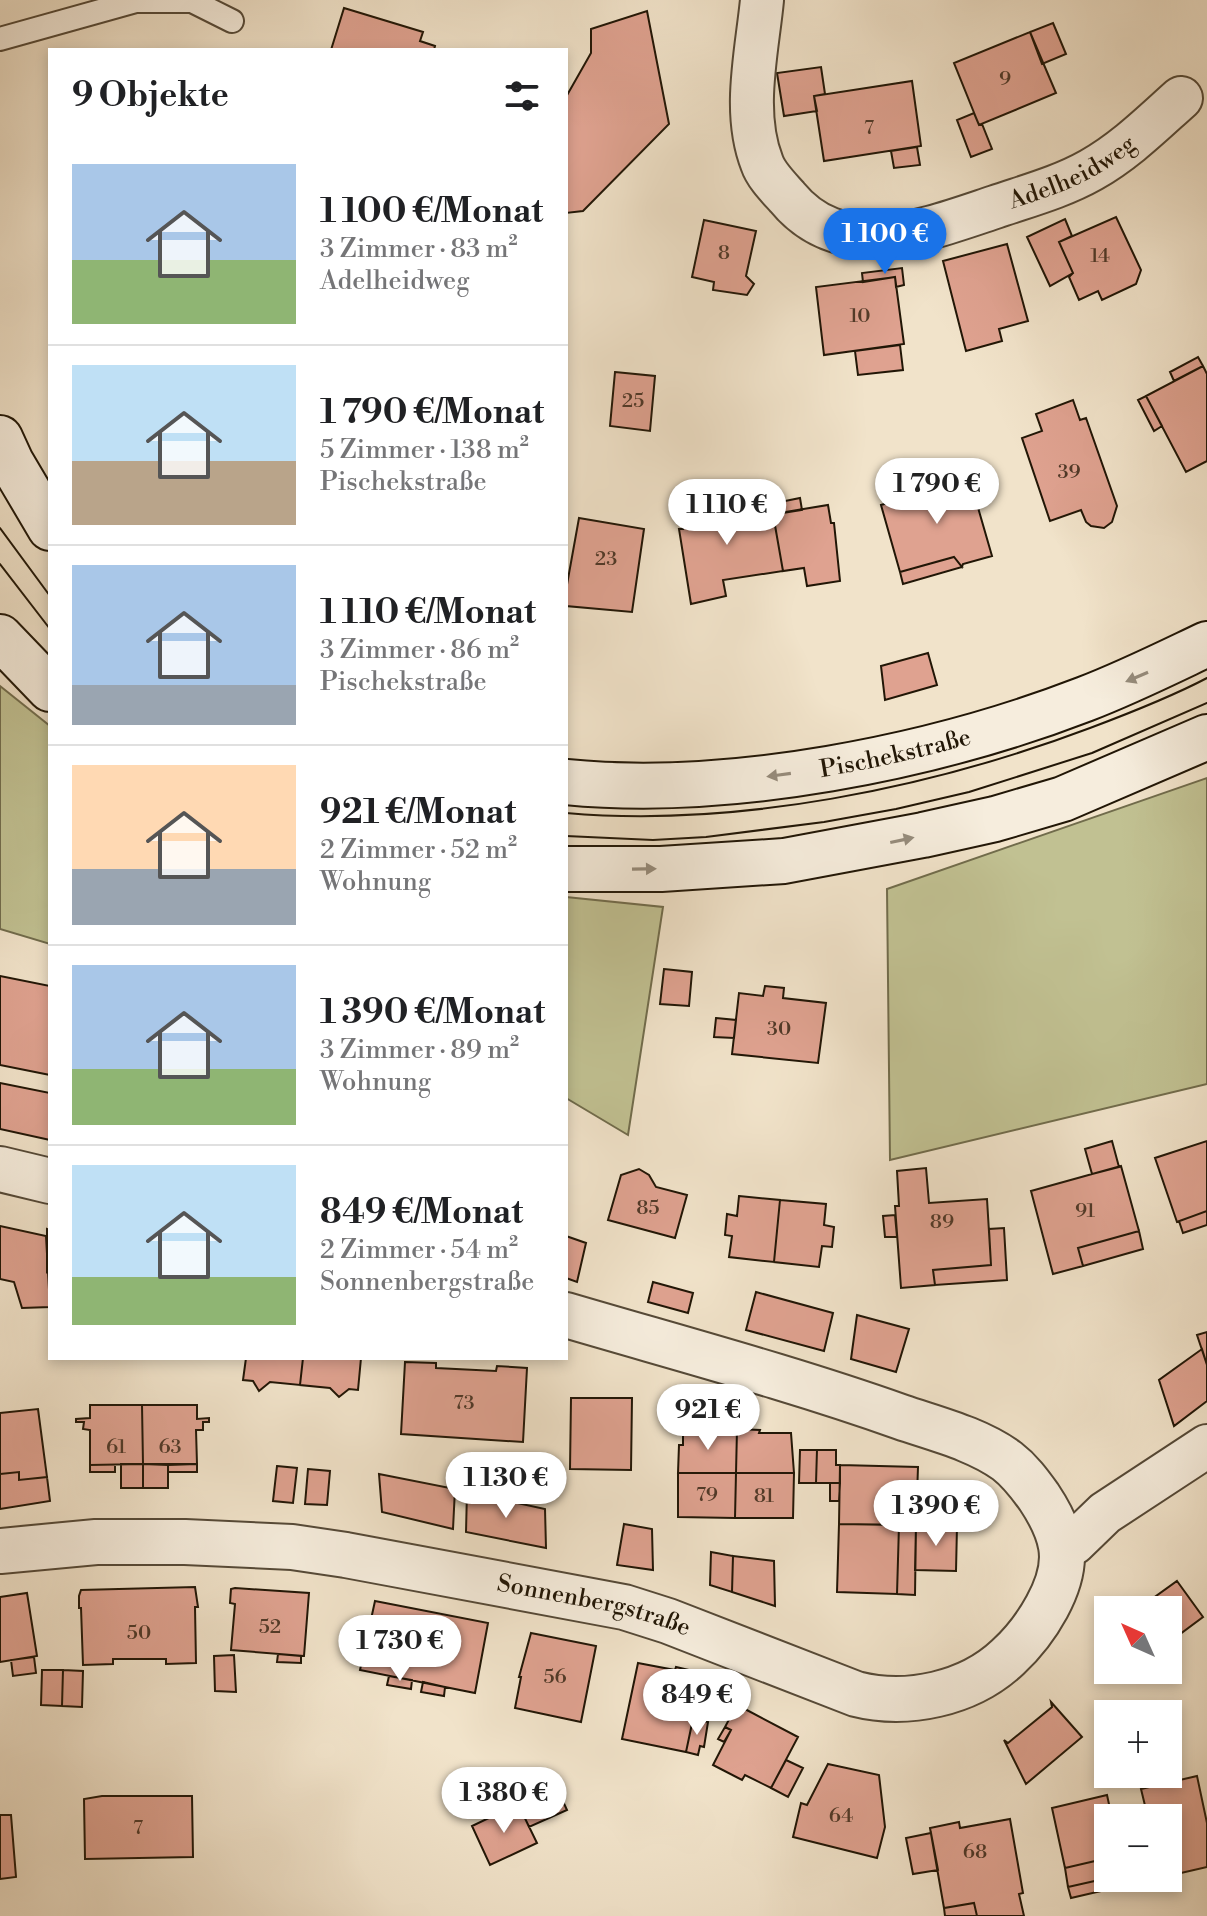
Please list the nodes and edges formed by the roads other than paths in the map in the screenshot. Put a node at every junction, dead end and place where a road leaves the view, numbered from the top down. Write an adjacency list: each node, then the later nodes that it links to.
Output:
1 (762, 0): 4 (street, Adelheidweg)
2 (232, 21): 3 (lane)
3 (0, 39)
4 (1181, 98)
5 (0, 438): 6 (street)
6 (48, 525)
7 (0, 637): 9 (street)
8 (1207, 644): 11 (street, Pischekstraße, one-way to 11)
9 (48, 687)
10 (1207, 737): 12 (street, one-way to 10)
11 (568, 782)
12 (568, 869)
13 (0, 1169): 14 (street)
14 (48, 1181)
15 (568, 1316): 17 (street)
16 (1207, 1446): 17 (street)
17 (1062, 1549): 18 (street, Sonnenbergstraße)
18 (0, 1551)

